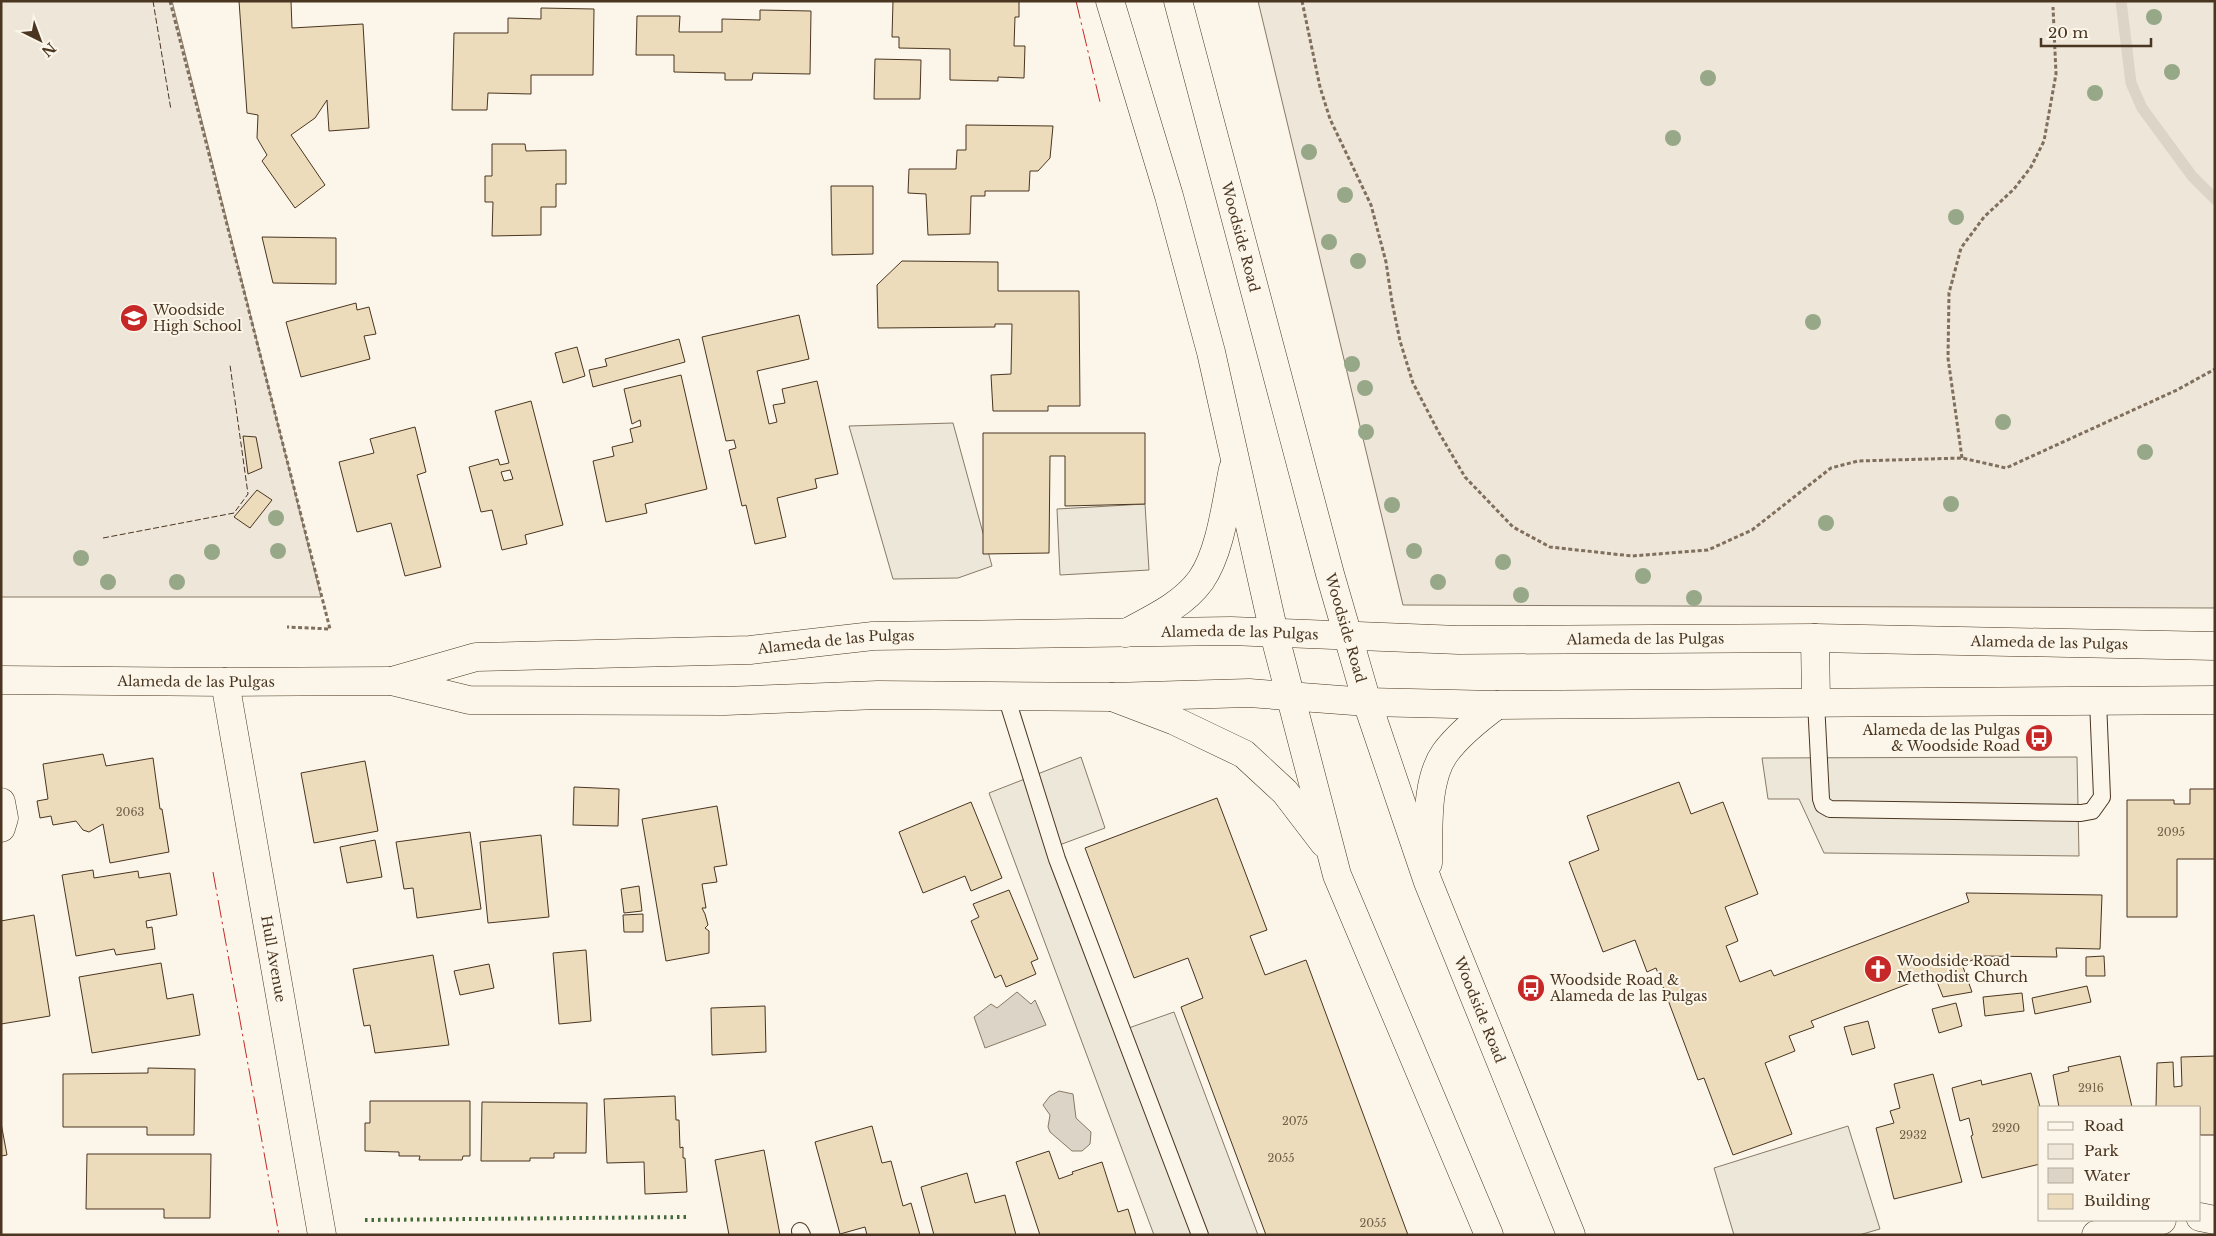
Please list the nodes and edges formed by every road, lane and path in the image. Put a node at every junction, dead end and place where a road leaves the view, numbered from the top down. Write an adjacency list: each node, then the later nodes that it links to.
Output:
1 (170, 1): 9 (path)
2 (1110, 1): 8 (main road)
3 (1178, 1): 12 (main road, Woodside Road)
4 (1302, 1): 7 (path)
5 (2053, 7): 7 (path)
6 (2215, 369): 7 (path)
7 (1962, 458)
8 (1235, 460): 10 (main road); 11 (main road)
9 (287, 627)
10 (1126, 633): 11 (main road, Alameda de las Pulgas); 16 (main road, Alameda de las Pulgas)
11 (1274, 633): 12 (main road, Alameda de las Pulgas); 20 (main road)
12 (1347, 635): 13 (main road, Alameda de las Pulgas); 23 (main road, Woodside Road)
13 (1815, 638): 14 (main road, Alameda de las Pulgas); 24 (main road)
14 (2215, 646)
15 (1, 680): 17 (main road, Alameda de las Pulgas)
16 (391, 681): 17 (main road, Alameda de las Pulgas); 18 (main road, Alameda de las Pulgas)
17 (225, 682): 33 (main road, Hull Avenue)
18 (1006, 696): 19 (main road, Alameda de las Pulgas); 34 (lane)
19 (1112, 697): 20 (main road, Alameda de las Pulgas); 28 (main road)
20 (1289, 698): 23 (main road, Alameda de las Pulgas); 28 (main road)
21 (2098, 700): 22 (main road, Alameda de las Pulgas); 24 (main road, Alameda de las Pulgas); 24 (lane)
22 (2215, 700)
23 (1367, 702): 25 (main road, Alameda de las Pulgas); 29 (main road, Woodside Road)
24 (1816, 702): 25 (main road, Alameda de las Pulgas)
25 (1496, 705): 29 (main road)
26 (1, 802): 27 (main road)
27 (1, 828)
28 (1331, 853): 35 (main road)
29 (1428, 882): 36 (main road, Woodside Road)
30 (2201, 1217): 31 (main road)
31 (2215, 1220)
32 (2158, 1221): 37 (main road)
33 (322, 1235)
34 (1200, 1235)
35 (1490, 1235)
36 (1571, 1235)
37 (2096, 1235)

